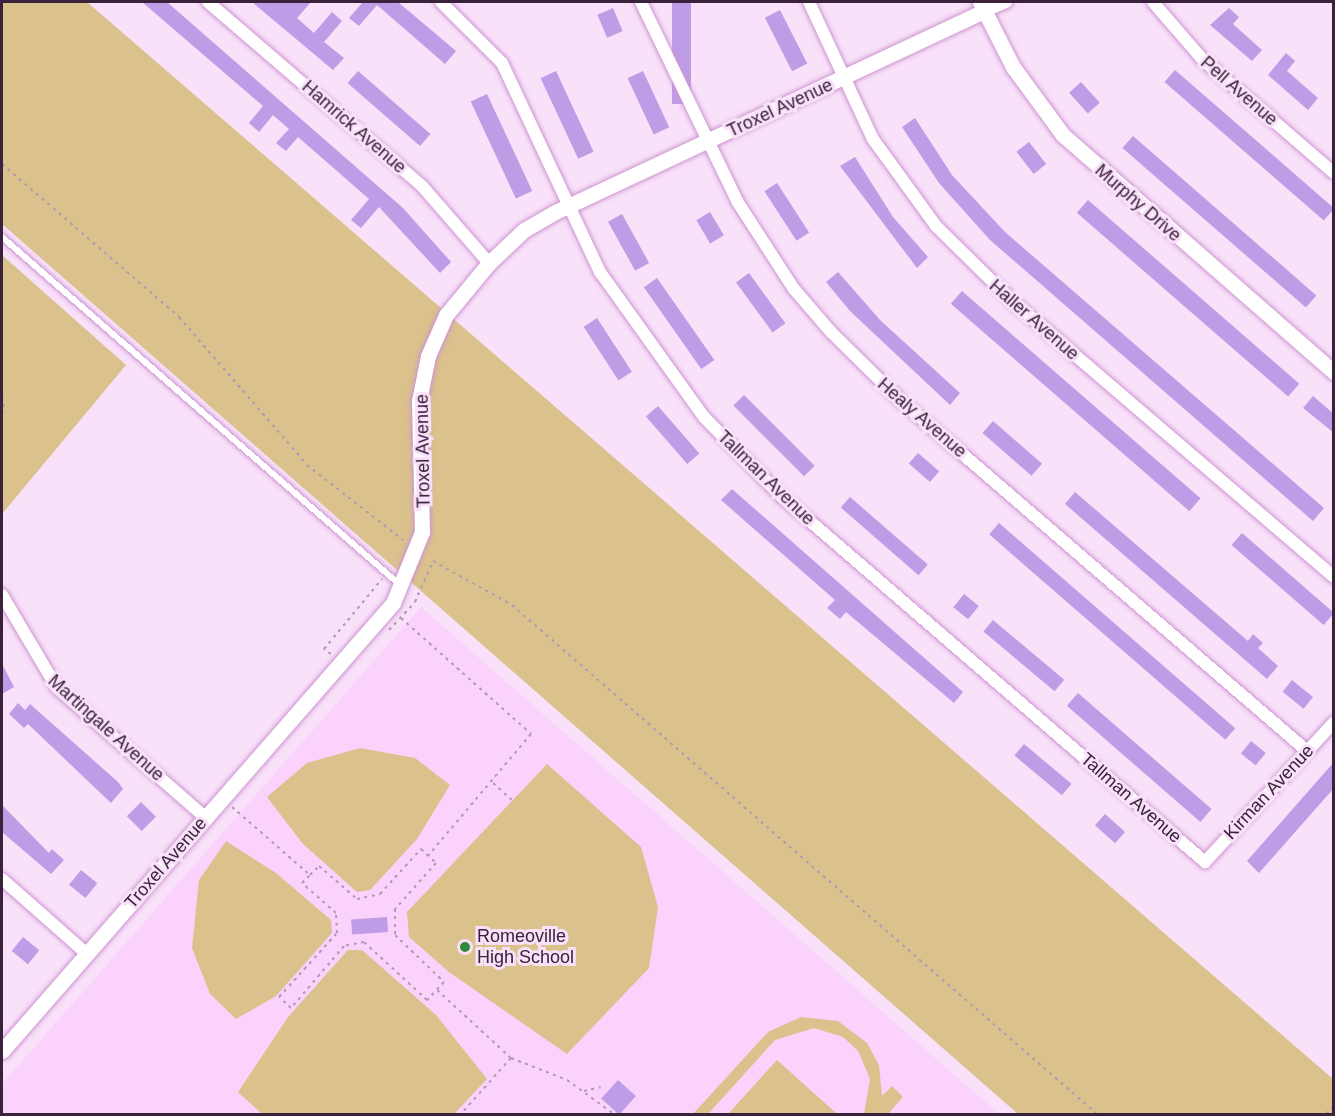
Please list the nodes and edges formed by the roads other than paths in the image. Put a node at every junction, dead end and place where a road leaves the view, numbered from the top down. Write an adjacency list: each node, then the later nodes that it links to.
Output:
1 (208, 2): 13 (street, Hamrick Avenue)
2 (441, 2): 11 (street, Tallman Avenue)
3 (641, 2): 9 (street, Healy Avenue)
4 (809, 2): 8 (street, Haller Avenue)
5 (1006, 2): 7 (street, Troxel Avenue)
6 (1153, 2): 10 (street, Pell Avenue)
7 (982, 6): 8 (street, Troxel Avenue); 14 (street, Murphy Drive)
8 (844, 78): 9 (street, Troxel Avenue); 15 (street, Haller Avenue)
9 (706, 141): 11 (street, Troxel Avenue); 19 (street, Healy Avenue)
10 (1334, 173)
11 (570, 206): 13 (street, Troxel Avenue); 21 (street, Tallman Avenue)
12 (2, 237): 16 (lane)
13 (489, 262): 16 (street, Troxel Avenue)
14 (1334, 372)
15 (1334, 577)
16 (403, 587): 20 (street, Troxel Avenue)
17 (2, 595): 20 (street, Martingale Avenue)
18 (1334, 722): 19 (street, Kirman Avenue)
19 (1307, 751): 21 (street, Kirman Avenue)
20 (206, 818): 23 (street, Troxel Avenue)
21 (1205, 861)
22 (2, 879): 23 (street)
23 (87, 954): 24 (street, Troxel Avenue)
24 (2, 1051)

